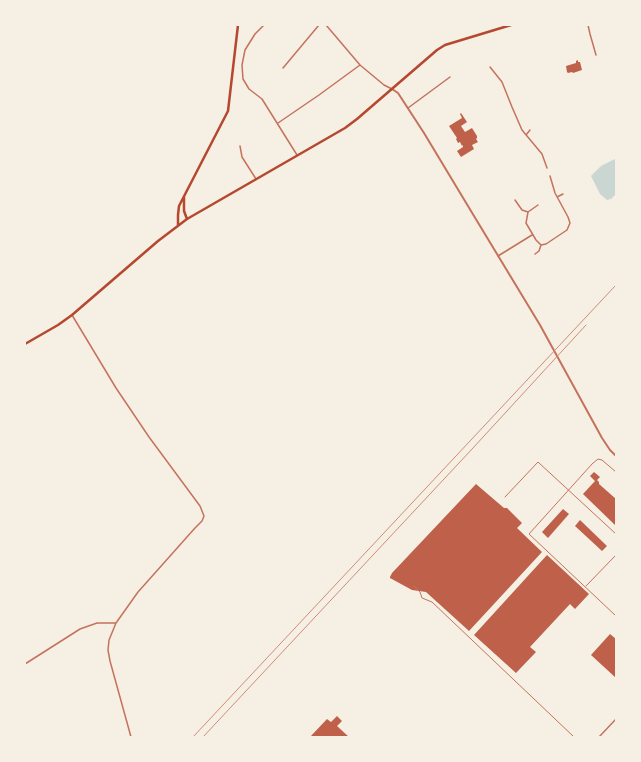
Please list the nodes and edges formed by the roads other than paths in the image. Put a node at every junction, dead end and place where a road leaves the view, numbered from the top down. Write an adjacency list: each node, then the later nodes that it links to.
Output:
1 (238, 25): 23 (main road)
2 (264, 25): 14 (street)
3 (319, 25): 10 (street)
4 (326, 25): 8 (street)
5 (511, 25): 12 (main road)
6 (588, 25): 7 (street)
7 (596, 55)
8 (360, 65): 12 (street); 14 (street)
9 (490, 67): 16 (street)
10 (283, 68)
11 (450, 77): 13 (street)
12 (392, 89): 13 (street); 18 (main road)
13 (408, 108): 33 (street)
14 (278, 123): 18 (street)
15 (530, 130): 16 (street)
16 (526, 135): 19 (street)
17 (240, 146): 21 (street)
18 (297, 155): 21 (main road)
19 (547, 168)
20 (550, 176): 24 (street)
21 (256, 179): 28 (main road)
22 (563, 194): 24 (street)
23 (184, 197): 28 (main road); 29 (main road)
24 (558, 198): 31 (street)
25 (515, 200): 27 (street)
26 (538, 205): 27 (street)
27 (528, 212): 30 (street)
28 (187, 218): 29 (main road)
29 (178, 225): 34 (main road)
30 (533, 235): 31 (street); 33 (street)
31 (541, 245): 32 (street)
32 (535, 254)
33 (498, 256): 36 (street)
34 (72, 314): 35 (main road); 45 (street)
35 (25, 344)
36 (616, 456)
37 (616, 472): 38 (lane)
38 (569, 490): 39 (lane); 40 (lane); 43 (lane)
39 (505, 497)
40 (616, 534)
41 (616, 555): 43 (lane)
42 (414, 586): 49 (lane)
43 (586, 587): 44 (lane)
44 (616, 616)
45 (116, 623): 46 (street); 48 (street)
46 (25, 664)
47 (616, 719): 50 (street)
48 (131, 737)
49 (574, 737)
50 (600, 737)

